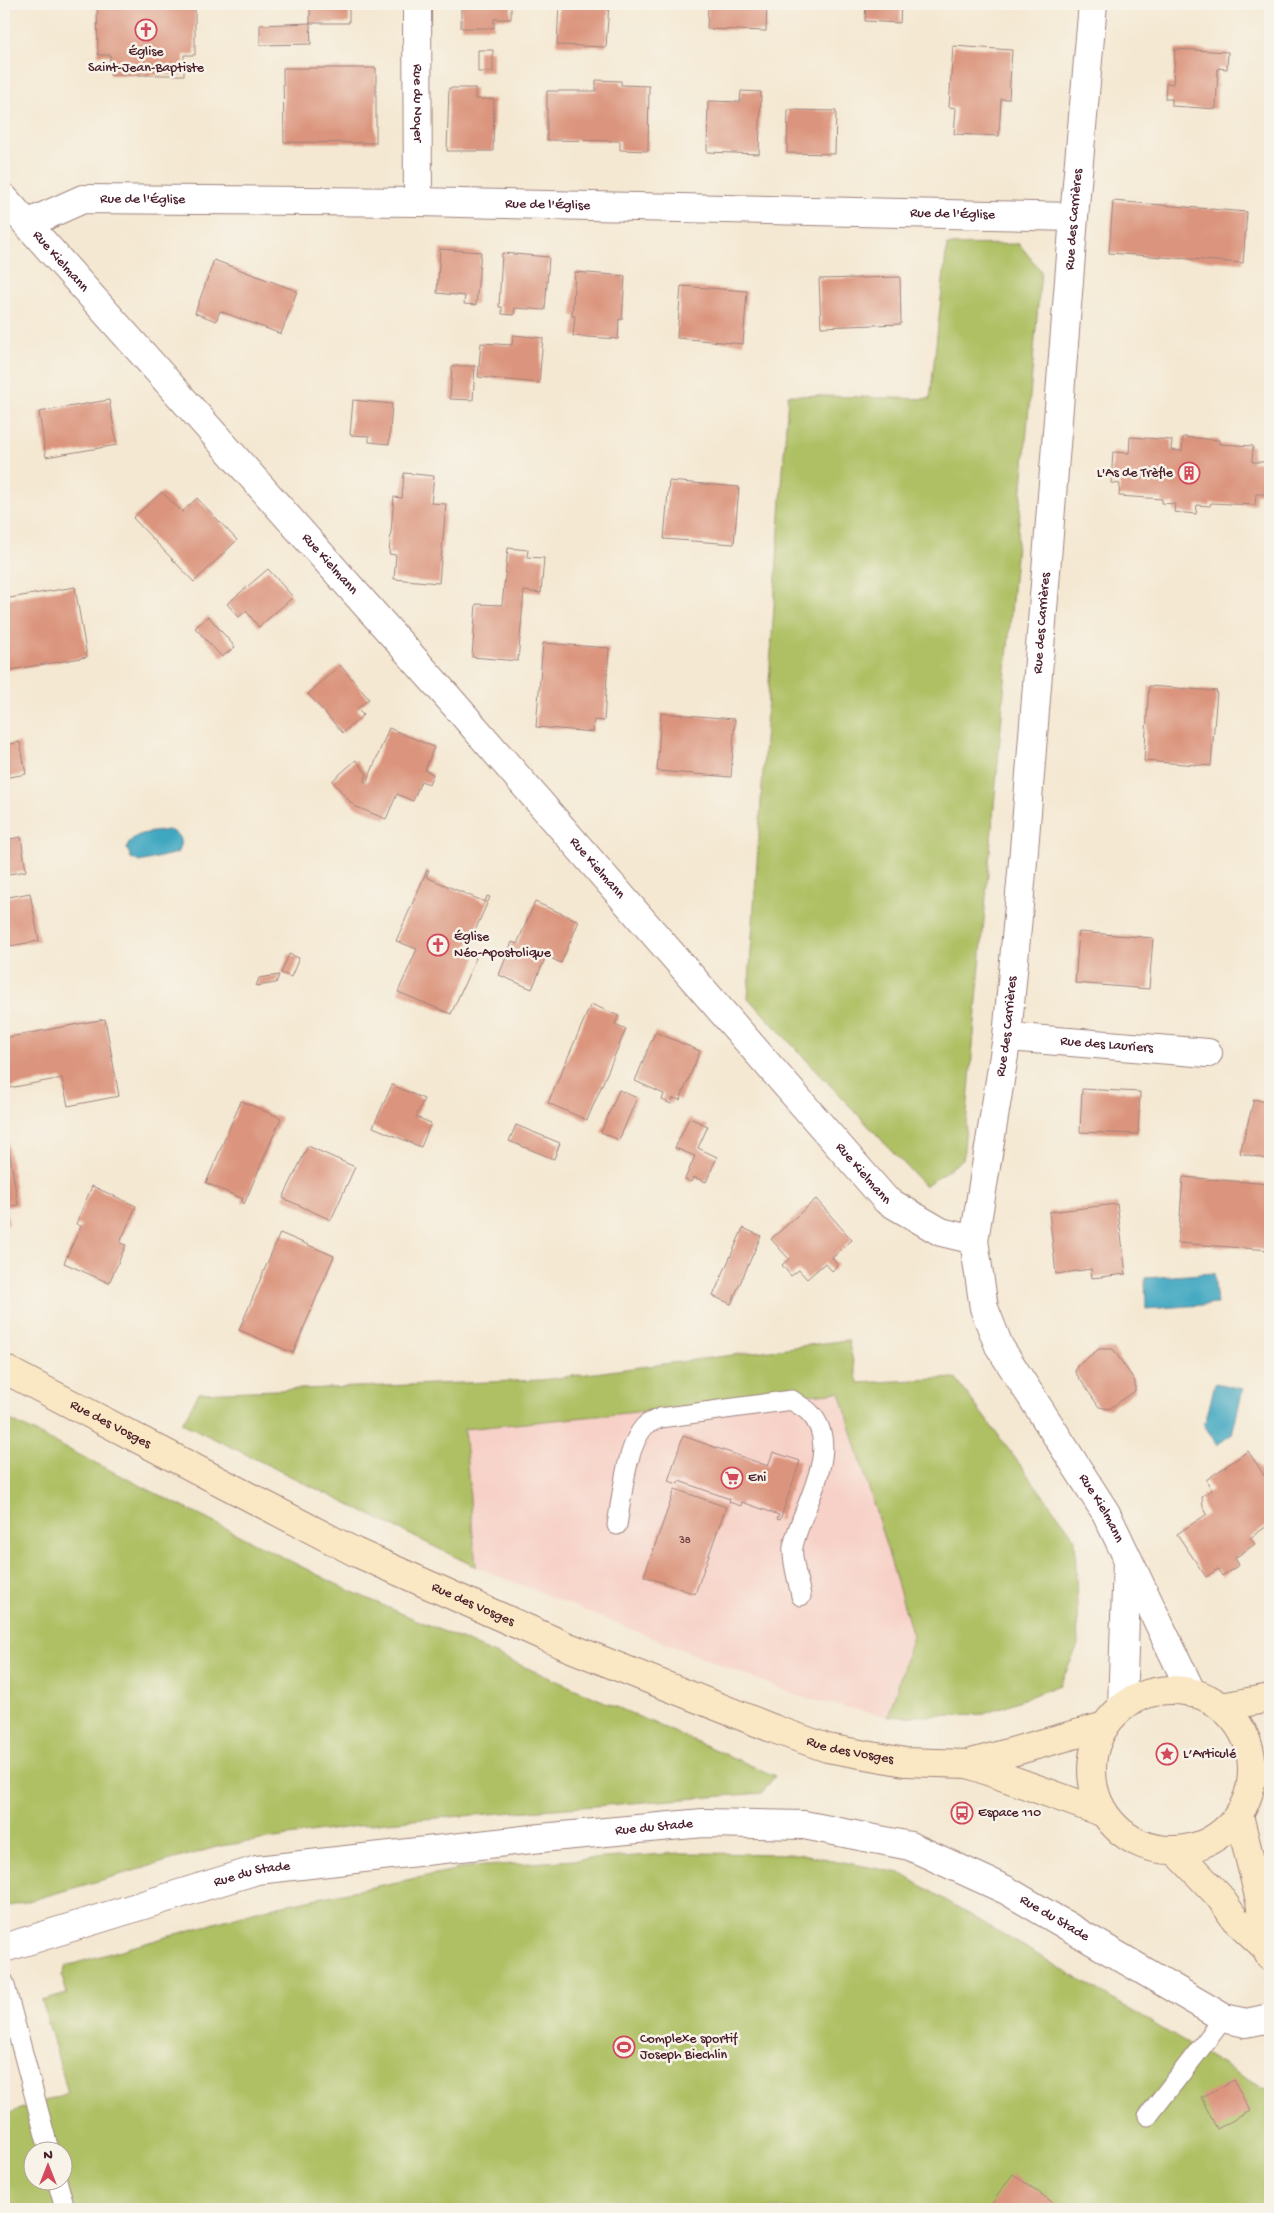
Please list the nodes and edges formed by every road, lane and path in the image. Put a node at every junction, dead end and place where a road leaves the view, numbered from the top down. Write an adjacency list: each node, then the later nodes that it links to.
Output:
1 (417, 4): 4 (street, Rue du Noyer)
2 (1093, 4): 5 (street, Rue des Carrières)
3 (4, 198): 6 (street, Rue Kielmann)
4 (418, 202): 5 (street, Rue de l'Église); 6 (street, Rue de l'Église)
5 (1074, 217): 7 (street, Rue des Carrières)
6 (27, 224): 9 (street, Rue Kielmann)
7 (1006, 1037): 8 (street, Rue des Lauriers); 9 (street, Rue des Carrières)
8 (1208, 1053)
9 (974, 1240): 12 (street, Rue Kielmann)
10 (4, 1369): 19 (main road, Rue des Vosges)
11 (617, 1525): 13 (lane)
12 (1127, 1556): 14 (street, Rue Kielmann); 17 (street, Rue Kielmann)
13 (801, 1596)
14 (1192, 1692): 16 (main road, Rue des Vosges); 17 (main road, Rue des Vosges)
15 (1270, 1698): 16 (main road)
16 (1221, 1707): 18 (main road, Rue des Vosges)
17 (1114, 1717): 19 (main road, Rue des Vosges); 20 (main road, Rue des Vosges)
18 (1261, 1762): 21 (main road, Rue des Vosges)
19 (968, 1764): 20 (main road, Rue des Vosges)
20 (1104, 1813): 22 (main road, Rue des Vosges)
21 (1239, 1815): 22 (main road, Rue des Vosges); 24 (main road)
22 (1175, 1850): 24 (main road)
23 (4, 1948): 26 (street, Rue du Stade)
24 (1268, 1952)
25 (4, 1982): 29 (lane)
26 (1224, 2018): 27 (street, Rue du Stade); 28 (lane)
27 (1270, 2018)
28 (1148, 2116)
29 (46, 2140)
30 (59, 2190): 31 (lane)
31 (64, 2209)

